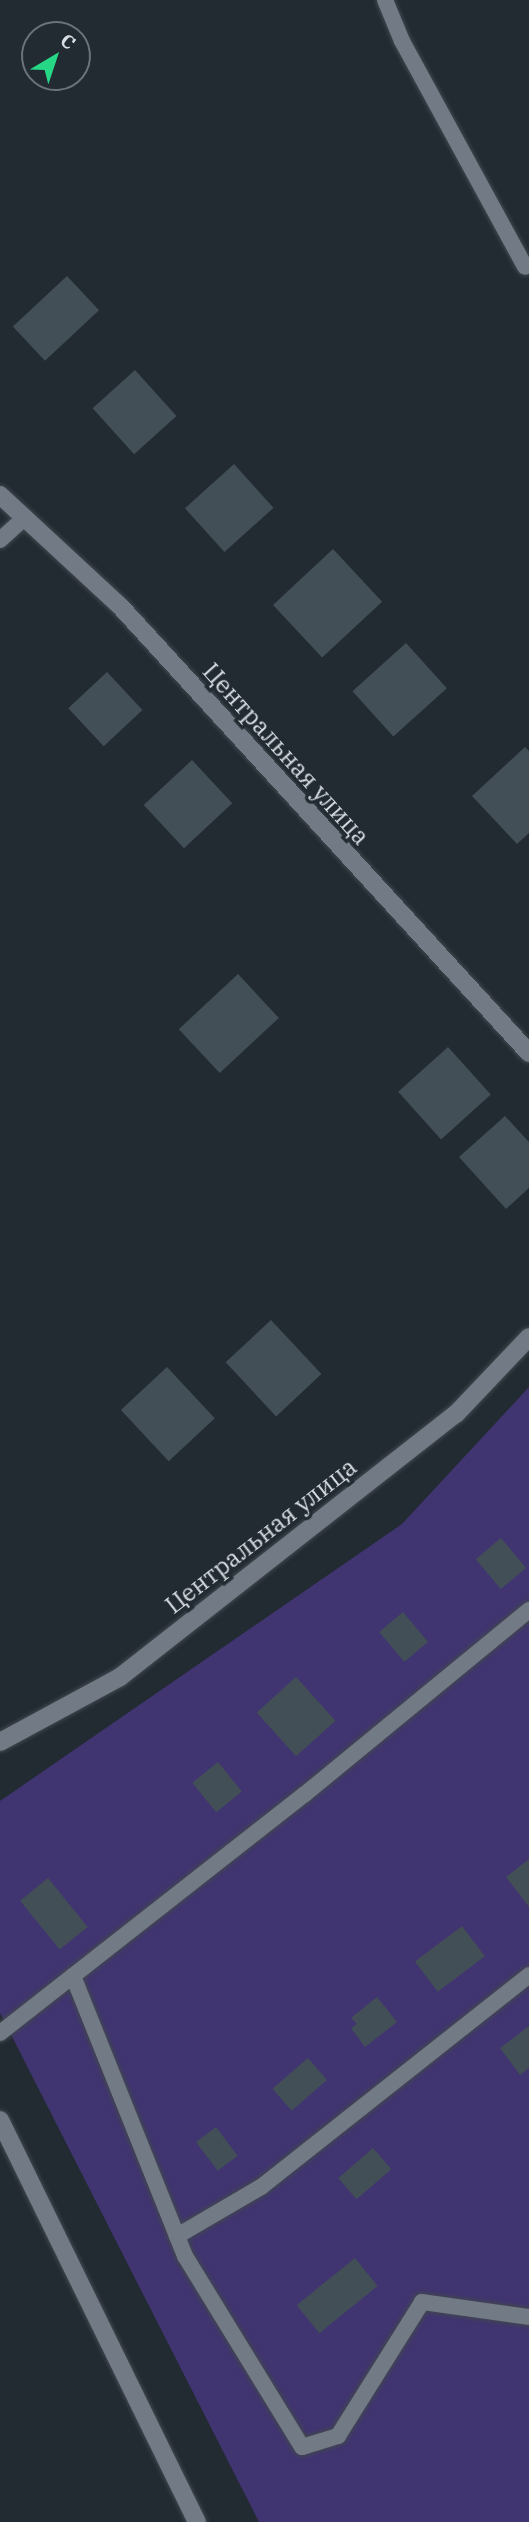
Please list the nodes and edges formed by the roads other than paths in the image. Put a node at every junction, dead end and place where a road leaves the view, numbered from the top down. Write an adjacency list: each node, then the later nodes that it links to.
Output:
1 (385, 0): 2 (lane)
2 (525, 267)
3 (0, 495): 4 (street, Центральная улица)
4 (22, 520): 5 (lane); 6 (street, Центральная улица)
5 (0, 540)
6 (529, 1053)
7 (529, 1337): 9 (street, Центральная улица)
8 (529, 1610): 11 (lane)
9 (0, 1742)
10 (529, 1975): 14 (lane)
11 (73, 1976): 12 (lane); 14 (lane)
12 (0, 2033)
13 (0, 2120): 16 (street)
14 (177, 2236): 15 (lane)
15 (529, 2317)
16 (197, 2522)

